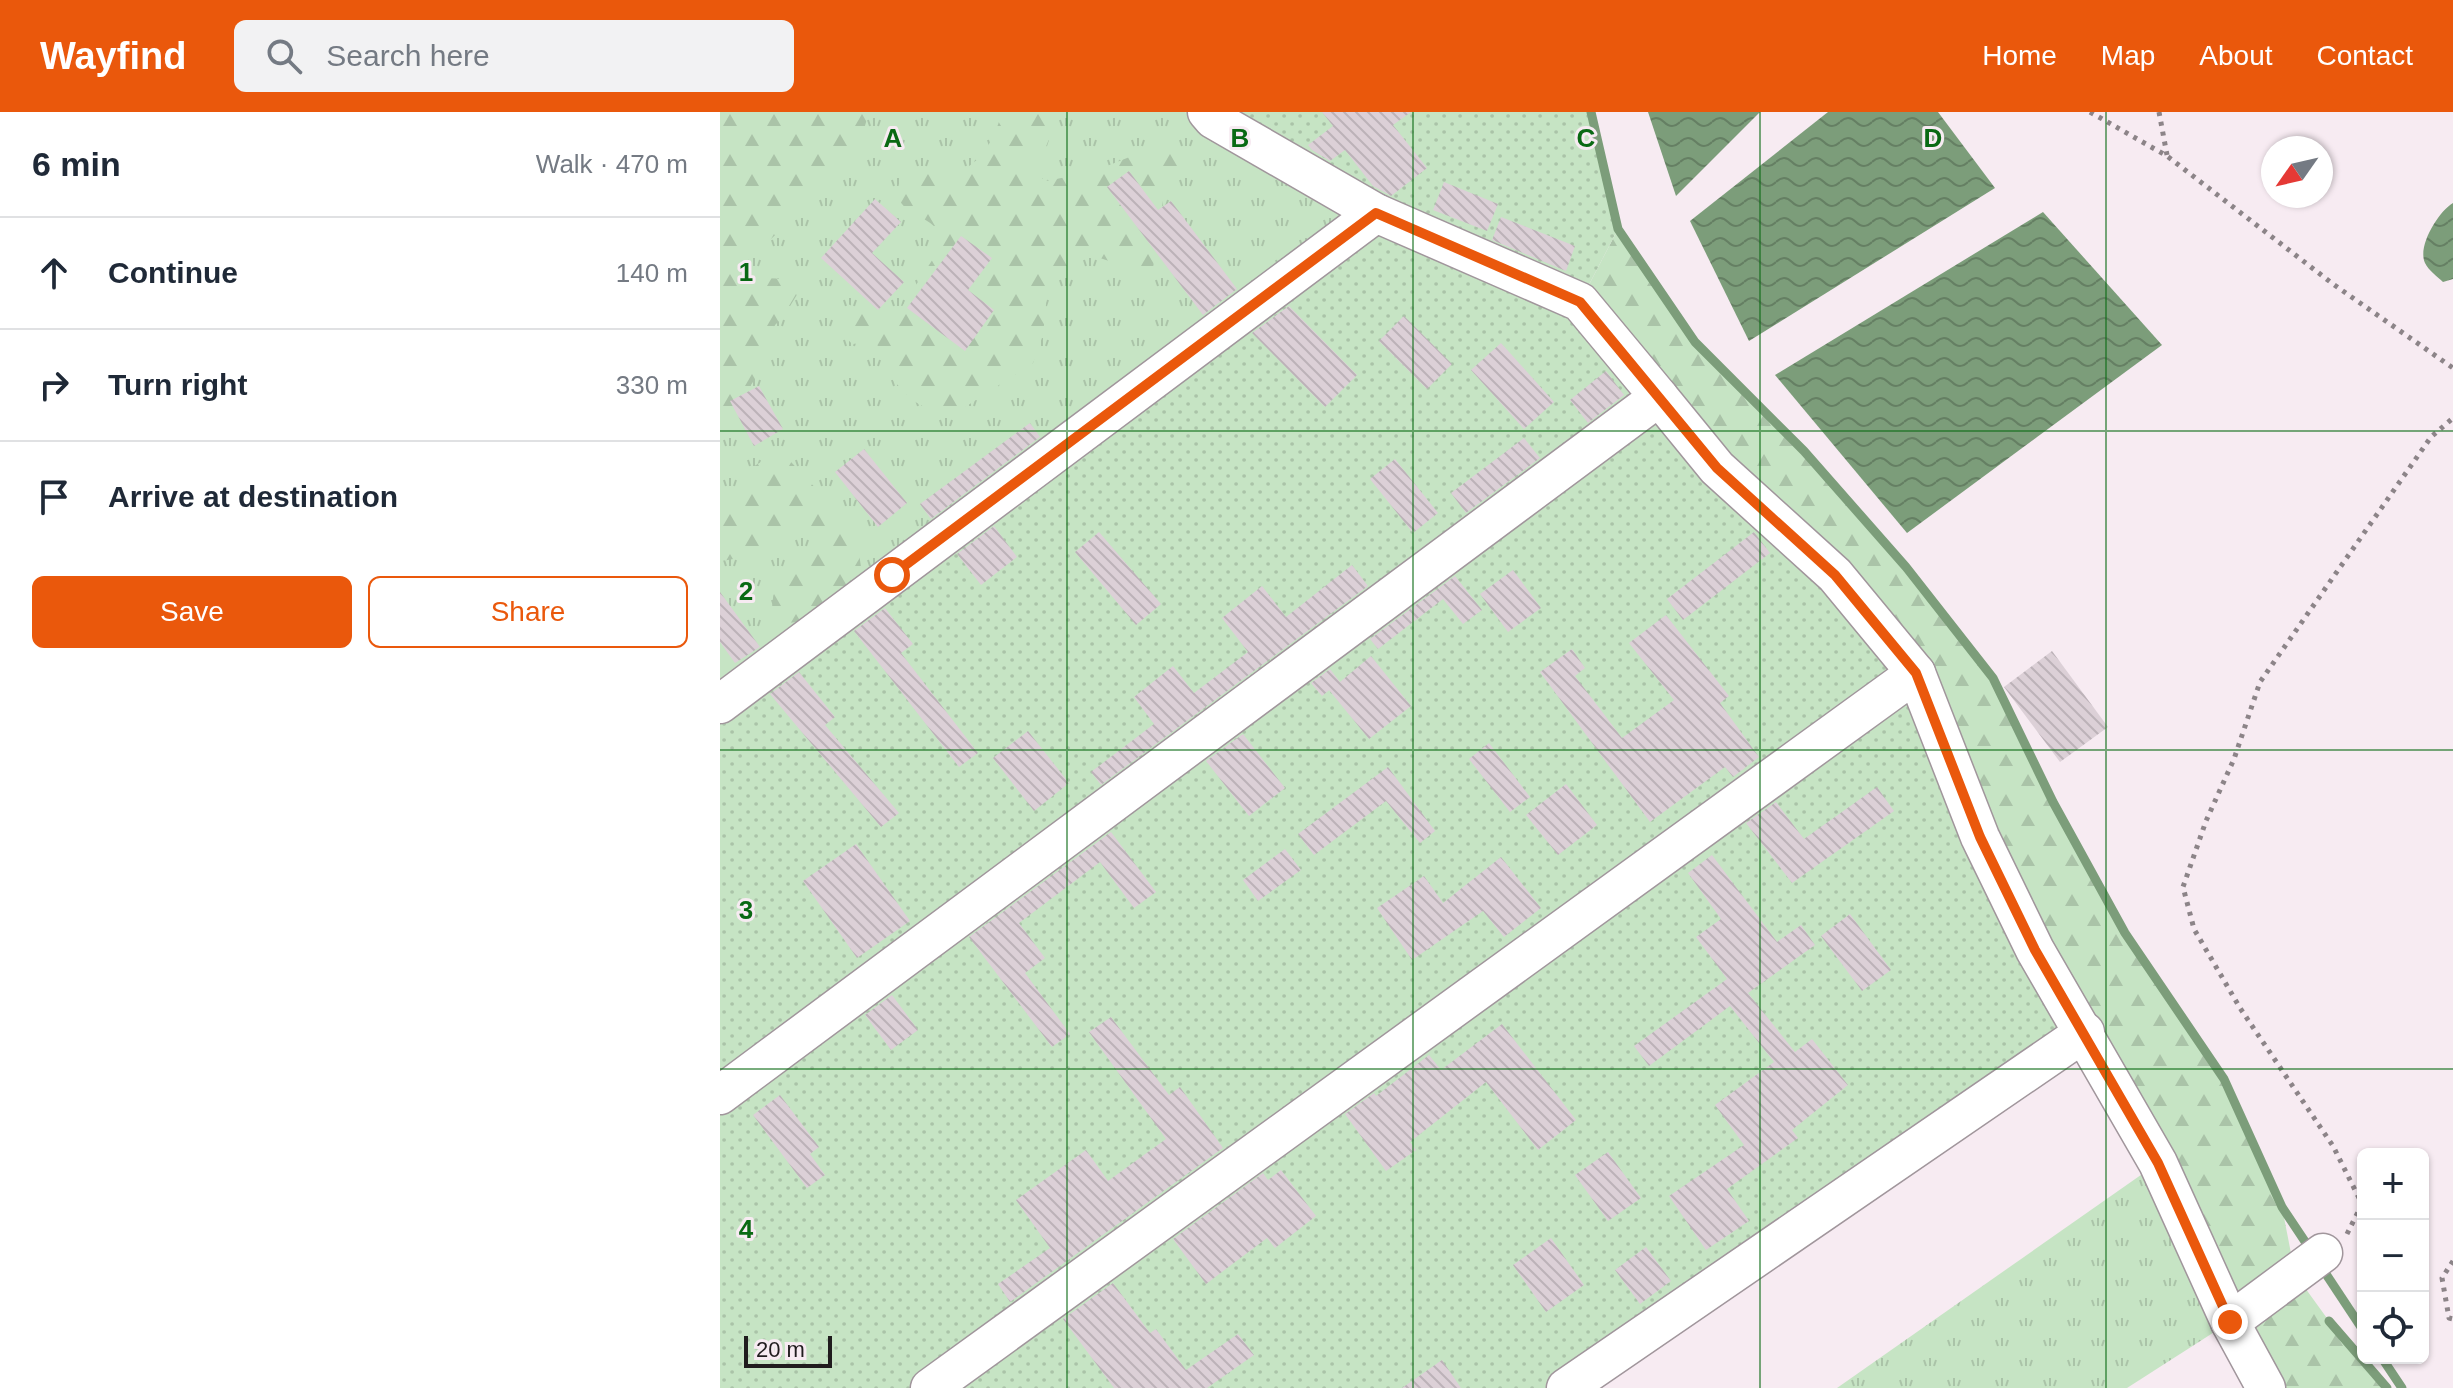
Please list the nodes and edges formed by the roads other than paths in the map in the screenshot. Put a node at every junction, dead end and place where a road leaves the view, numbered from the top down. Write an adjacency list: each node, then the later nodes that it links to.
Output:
1 (1207, 112): 2 (lane)
2 (1376, 213): 3 (lane); 5 (lane)
3 (1659, 397): 4 (lane); 7 (lane)
4 (1916, 673): 6 (lane); 10 (lane)
5 (720, 704)
6 (2085, 1032): 9 (lane); 11 (lane)
7 (720, 1095)
8 (2323, 1253): 9 (lane)
9 (2230, 1322): 12 (lane)
10 (930, 1388)
11 (1566, 1388)
12 (2266, 1388)

